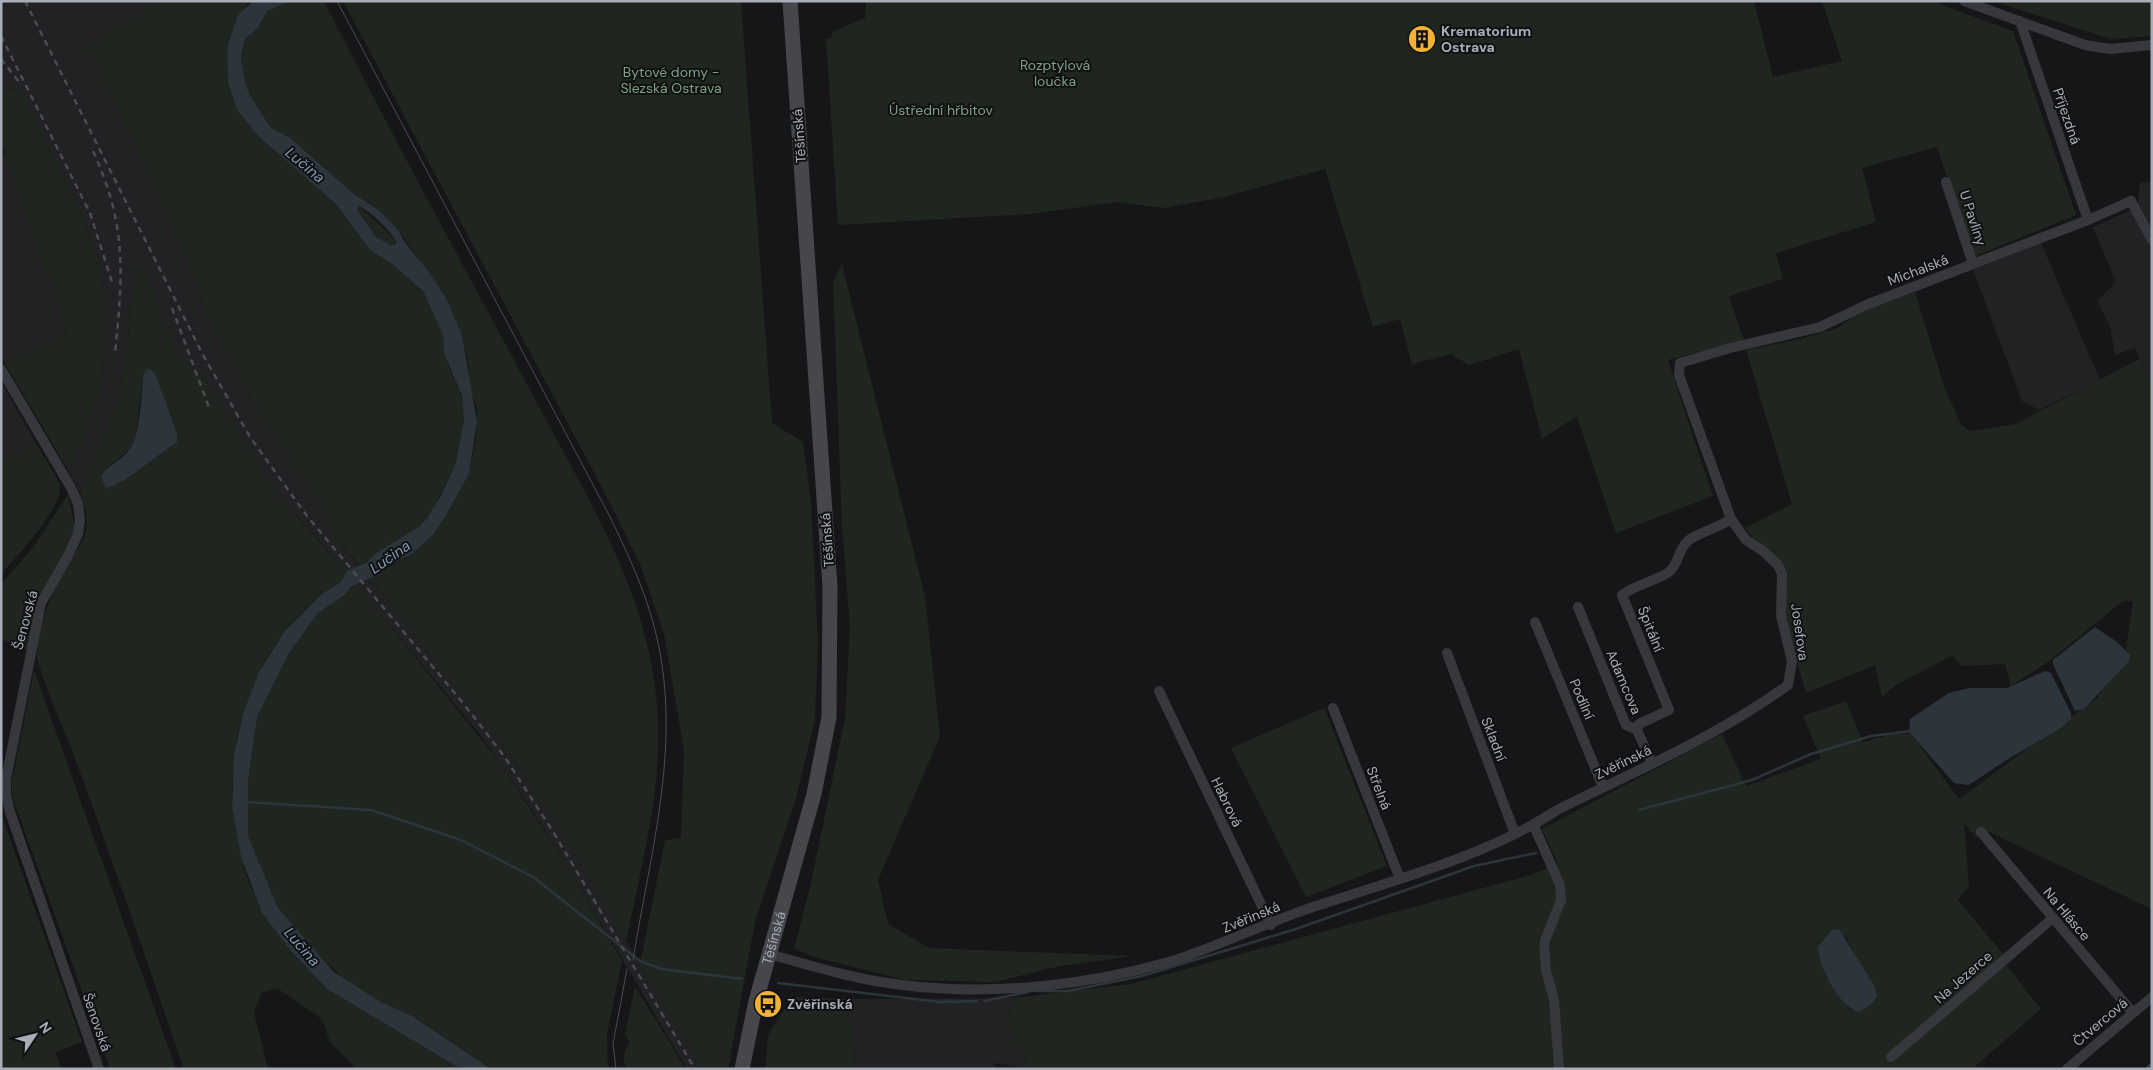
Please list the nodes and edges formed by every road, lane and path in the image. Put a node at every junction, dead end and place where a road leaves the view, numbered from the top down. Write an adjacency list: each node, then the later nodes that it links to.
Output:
1 (790, 1): 28 (main road, Těšínská)
2 (1964, 1): 3 (street)
3 (2020, 21): 4 (street); 6 (street, Příjezdná)
4 (2152, 45)
5 (1946, 182): 8 (street, U Pavlíny)
6 (2088, 220): 7 (street, Michalská); 8 (street, Michalská)
7 (2152, 240)
8 (1973, 264): 10 (street, Michalská)
9 (1, 368): 21 (street, Šenovská)
10 (1679, 375): 11 (street, Josefova)
11 (1731, 519): 17 (street, Špitální); 18 (street, Josefova)
12 (1578, 607): 17 (street, Adamcova)
13 (1535, 622): 20 (street, Podílní)
14 (1447, 653): 24 (street, Skladní)
15 (1159, 691): 27 (street, Habrová)
16 (1333, 708): 25 (street, Střelná)
17 (1637, 730): 19 (street, Adamcova)
18 (1713, 732): 19 (street, Zvěřinská)
19 (1652, 763): 20 (street, Zvěřinská)
20 (1604, 787): 22 (street, Zvěřinská)
21 (3, 795): 32 (street, Šenovská)
22 (1534, 826): 24 (street, Zvěřinská); 34 (street)
23 (1981, 832): 26 (street, Na Hlásce)
24 (1515, 834): 25 (street, Zvěřinská)
25 (1400, 879): 27 (street, Zvěřinská)
26 (2053, 918): 30 (street, Na Hlásce); 31 (street, Na Jezerce)
27 (1271, 924): 28 (street, Zvěřinská)
28 (769, 954): 33 (main road, Těšínská)
29 (2152, 997): 30 (street, Čtvercová)
30 (2133, 1013): 35 (street, Čtvercová)
31 (1891, 1057)
32 (99, 1069)
33 (742, 1069)
34 (1559, 1069)
35 (2067, 1069)

